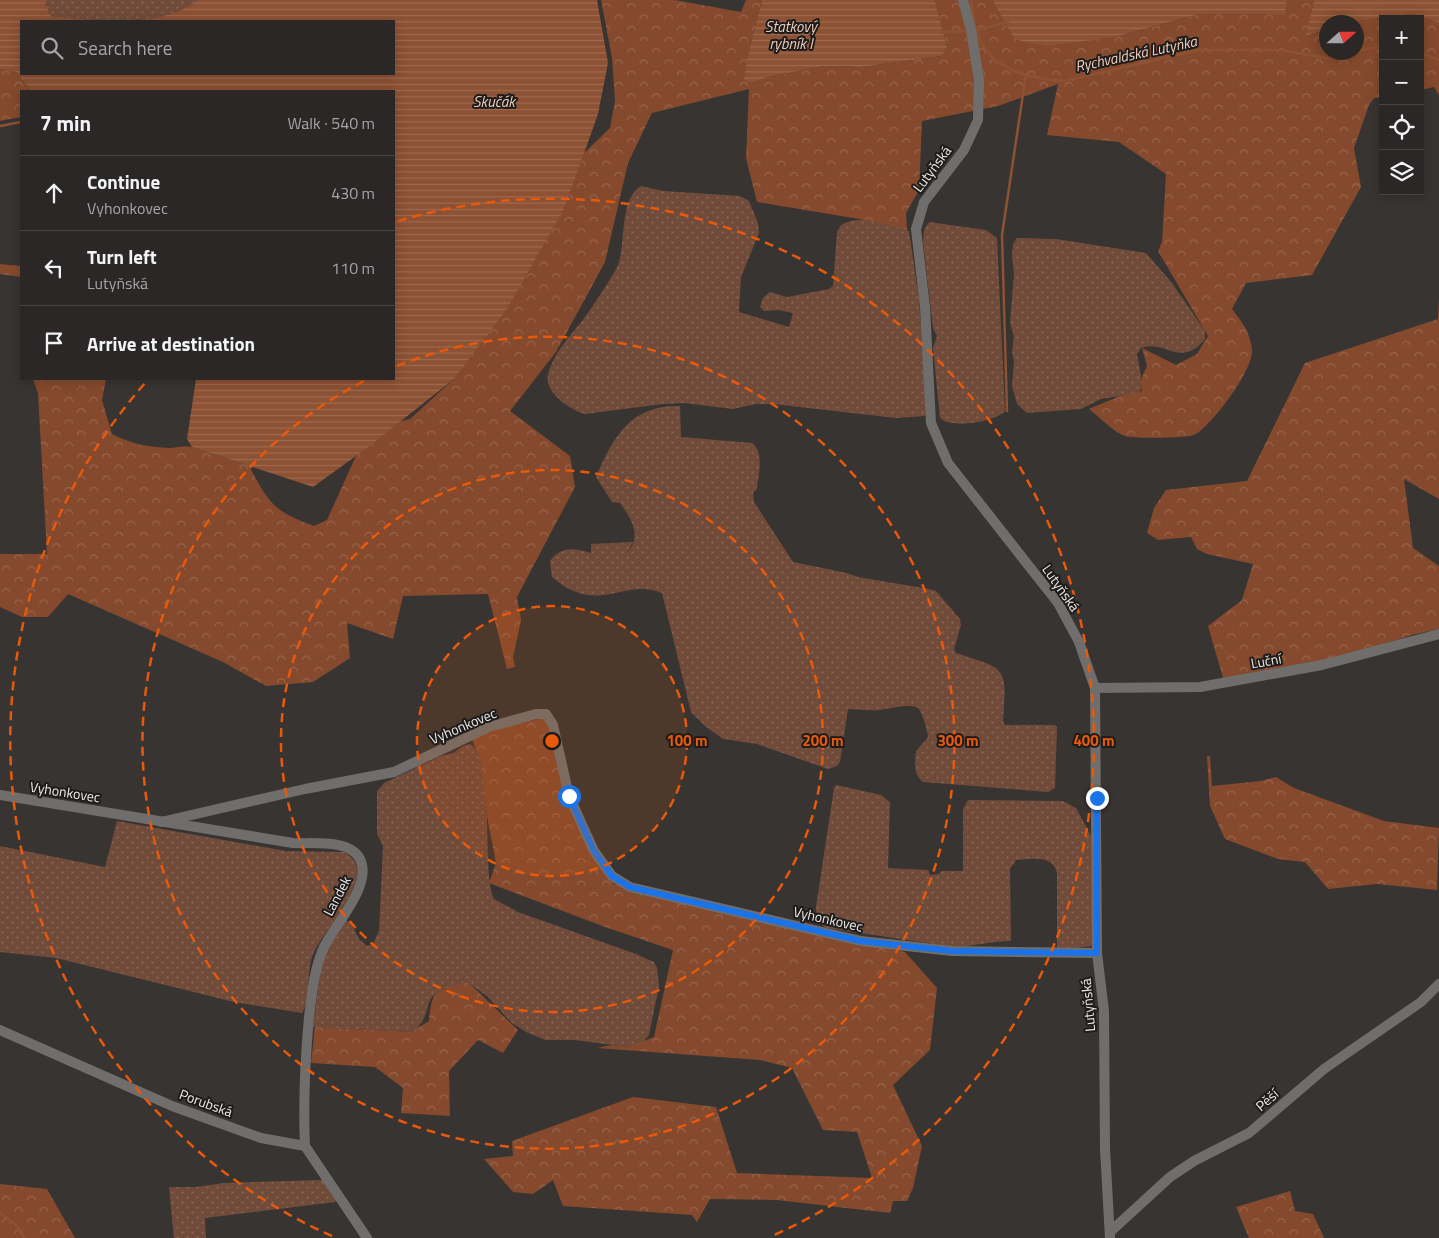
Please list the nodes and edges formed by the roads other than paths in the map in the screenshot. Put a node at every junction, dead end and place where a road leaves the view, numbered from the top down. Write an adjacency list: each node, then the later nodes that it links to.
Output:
1 (963, 0): 3 (street, Lutyňská)
2 (1439, 634): 3 (street, Luční)
3 (1095, 688): 6 (street, Lutyňská)
4 (0, 795): 5 (street, Vyhonkovec)
5 (161, 822): 6 (street, Vyhonkovec); 9 (street, Landek)
6 (1097, 953): 10 (street, Lutyňská)
7 (1439, 984): 10 (street, Pěší)
8 (0, 1030): 9 (street, Porubská)
9 (305, 1146): 11 (street)
10 (1110, 1235)
11 (367, 1238)

